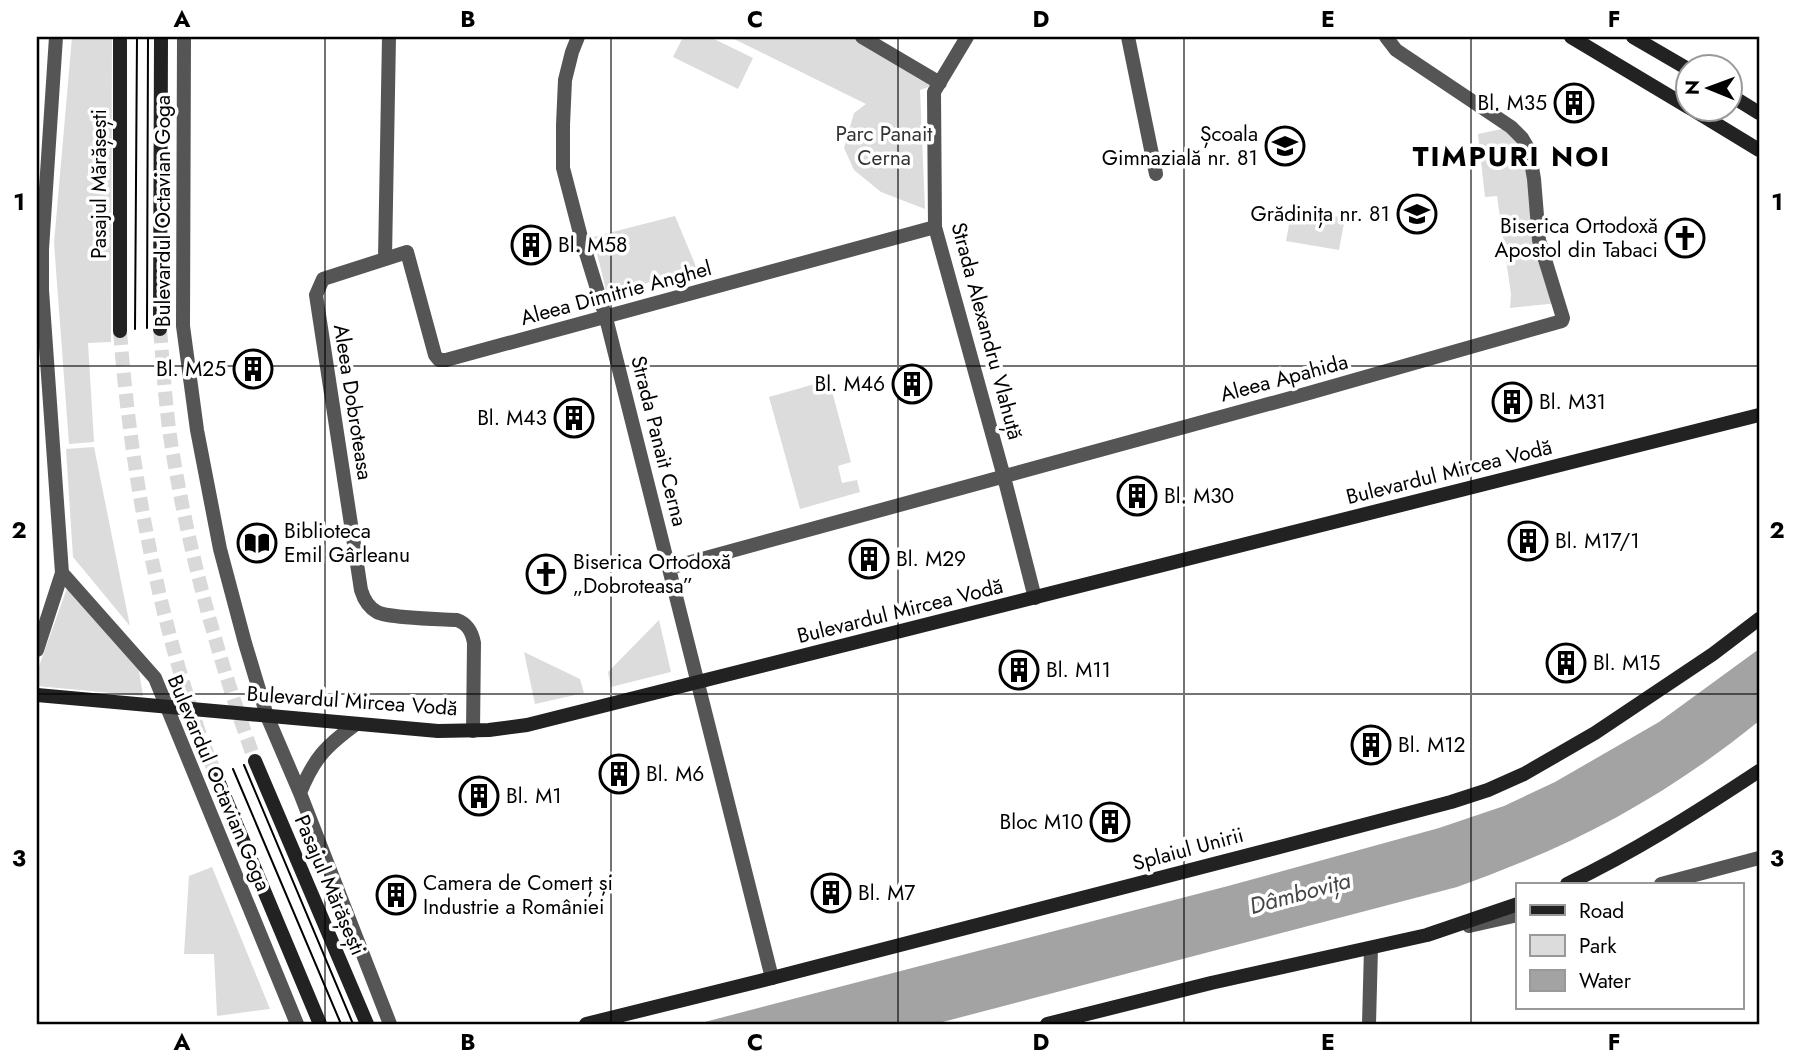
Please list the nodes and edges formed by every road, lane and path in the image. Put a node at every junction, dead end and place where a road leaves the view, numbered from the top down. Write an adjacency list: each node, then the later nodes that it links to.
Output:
1 (55, 37): 29 (street)
2 (120, 37): 25 (main road, Pasajul Mărășești)
3 (161, 37): 24 (main road)
4 (184, 37): 36 (street, Bulevardul Octavian Goga)
5 (389, 37): 22 (street)
6 (578, 37): 23 (street, Strada Panait Cerna)
7 (862, 37): 14 (street)
8 (967, 37): 14 (street, Strada Alexandru Vlahuță)
9 (1128, 37): 20 (street)
10 (1386, 37): 27 (street, Aleea Apahida)
11 (1571, 37): 15 (main road)
12 (1633, 37): 13 (main road)
13 (1674, 61)
14 (940, 83): 21 (street, Strada Alexandru Vlahuță)
15 (1674, 99)
16 (1744, 104): 17 (main road)
17 (1759, 113)
18 (1712, 122): 19 (main road)
19 (1759, 150)
20 (1156, 174)
21 (935, 228): 23 (street, Aleea Dimitrie Anghel); 27 (street, Strada Alexandru Vlahuță)
22 (385, 258): 23 (street, Aleea Dimitrie Anghel); 38 (street, Aleea Dobroteasa)
23 (606, 318): 28 (street, Strada Panait Cerna)
24 (160, 329)
25 (120, 331)
26 (1759, 415): 30 (main road, Bulevardul Mircea Vodă)
27 (1004, 477): 28 (street, Aleea Apahida); 30 (street, Strada Alexandru Vlahuță)
28 (669, 568): 33 (street, Strada Panait Cerna)
29 (62, 573): 32 (street); 35 (street, Bulevardul Octavian Goga)
30 (1035, 598): 33 (main road, Bulevardul Mircea Vodă)
31 (1759, 619): 50 (main road, Splaiul Unirii)
32 (37, 650)
33 (699, 683): 38 (main road, Bulevardul Mircea Vodă); 50 (street, Strada Panait Cerna)
34 (37, 695): 35 (main road, Bulevardul Mircea Vodă)
35 (166, 707): 36 (main road, Bulevardul Mircea Vodă); 51 (street, Bulevardul Octavian Goga)
36 (267, 716): 37 (main road, Bulevardul Mircea Vodă); 42 (street, Bulevardul Octavian Goga)
37 (356, 724): 38 (main road, Bulevardul Mircea Vodă); 42 (street)
38 (473, 731)
39 (255, 761): 53 (main road, Pasajul Mărășești)
40 (1759, 771): 44 (main road)
41 (216, 776): 52 (main road)
42 (300, 793): 54 (street, Bulevardul Octavian Goga)
43 (1759, 858): 45 (street)
44 (1569, 883)
45 (1665, 883)
46 (1516, 905): 48 (main road)
47 (1516, 915): 48 (street)
48 (1427, 935): 49 (main road)
49 (1371, 948): 56 (main road); 57 (street)
50 (772, 978): 55 (main road, Splaiul Unirii)
51 (297, 1024)
52 (320, 1024)
53 (367, 1024)
54 (390, 1024)
55 (586, 1024)
56 (1047, 1024)
57 (1368, 1024)

